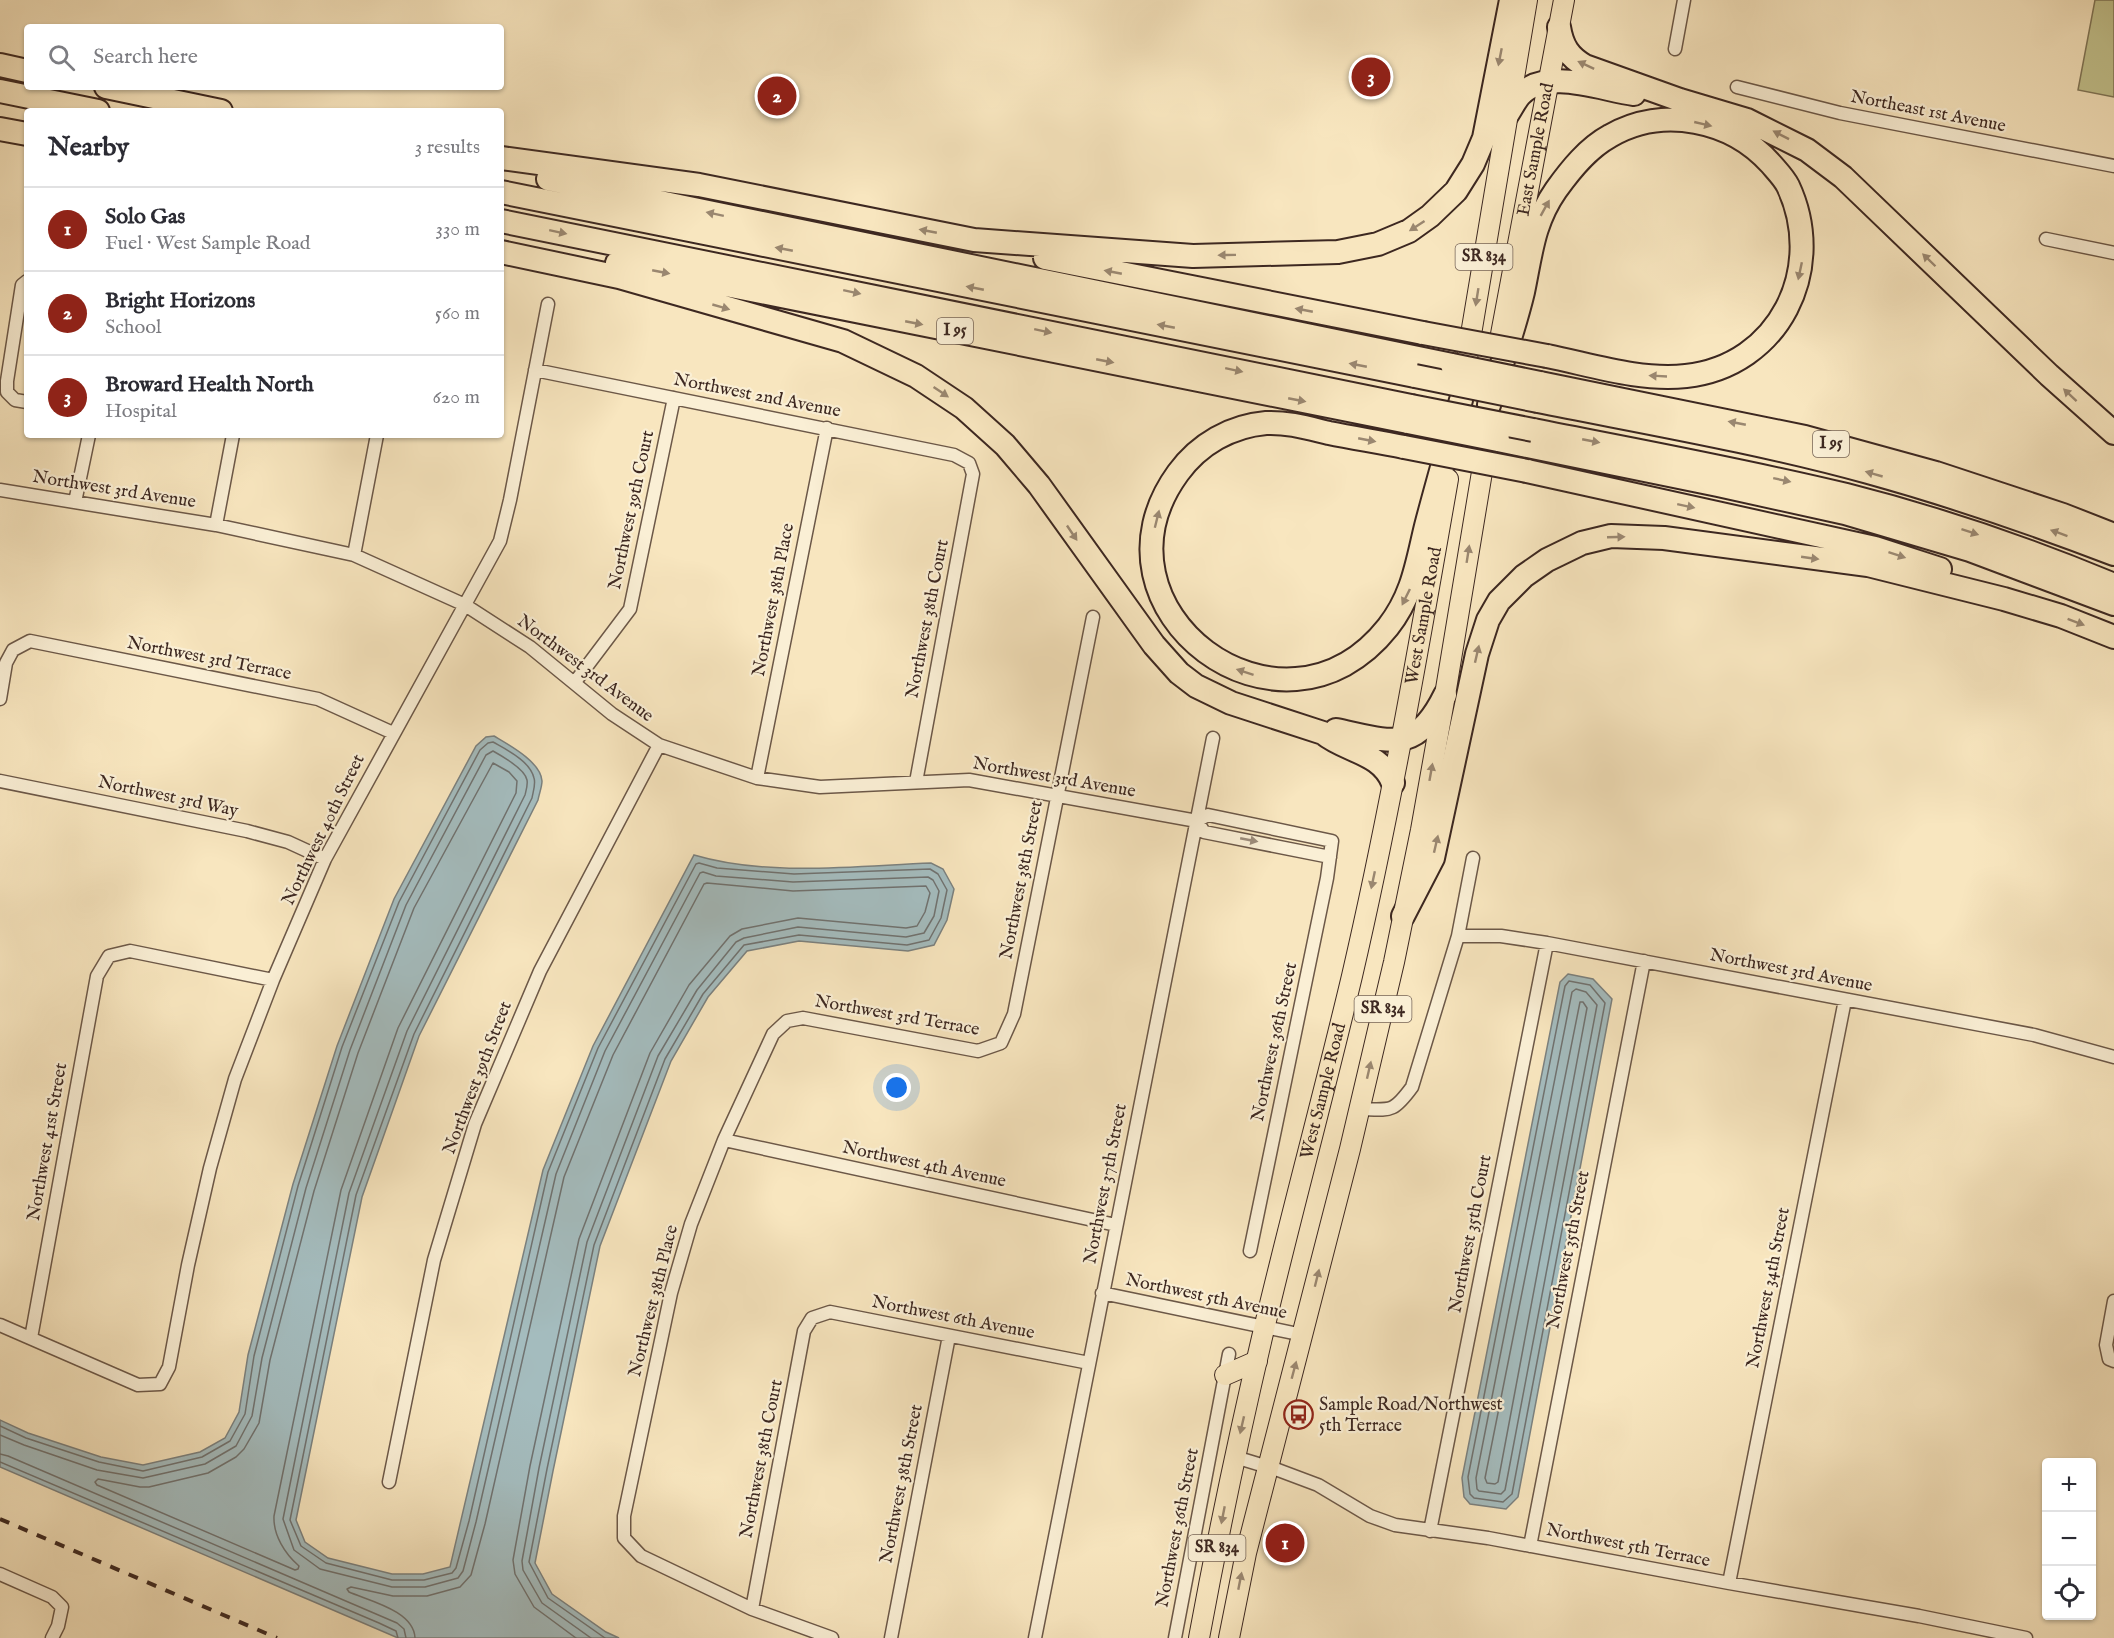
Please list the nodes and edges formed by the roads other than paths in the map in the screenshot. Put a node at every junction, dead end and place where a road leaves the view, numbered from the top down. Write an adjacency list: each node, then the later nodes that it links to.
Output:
1 (1511, 0): 29 (highway, one-way to 29)
2 (1527, 0): 16 (main road, East Sample Road / SR 834)
3 (1564, 0): 5 (main road, East Sample Road / SR 834)
4 (1684, 0): 6 (street)
5 (1559, 27): 9 (main road, East Sample Road / SR 834); 13 (highway, one-way to 5)
6 (1675, 49)
7 (0, 65): 8 (highway)
8 (24, 69)
9 (1548, 82): 13 (highway); 16 (highway); 41 (main road, East Sample Road / SR 834)
10 (1737, 87): 24 (street, Northeast 1st Avenue)
11 (120, 90): 15 (highway)
12 (0, 91): 14 (highway)
13 (1680, 100): 44 (highway, one-way to 13)
14 (83, 108)
15 (207, 108)
16 (1508, 115): 39 (main road, East Sample Road / SR 834, one-way to 39)
17 (0, 116): 18 (highway)
18 (24, 120)
19 (0, 129): 20 (highway)
20 (24, 133)
21 (0, 144): 22 (highway)
22 (24, 149)
23 (504, 158): 29 (highway, one-way to 23)
24 (2114, 166)
25 (504, 171): 35 (highway, one-way to 25)
26 (504, 193): 35 (highway, one-way to 26)
27 (504, 222): 42 (highway, one-way to 42)
28 (2046, 239): 32 (street)
29 (974, 240): 41 (highway, one-way to 29, bridge)
30 (504, 241): 42 (highway, I 95, one-way to 42)
31 (504, 253): 66 (highway, one-way to 66)
32 (2114, 253)
33 (24, 283): 40 (street)
34 (548, 304): 36 (street, Northwest 40th Street)
35 (1417, 367): 37 (highway, bridge)
36 (536, 370): 38 (street, Northwest 2nd Avenue); 58 (street, Northwest 40th Street)
37 (1539, 392): 53 (highway, I 95, one-way to 37); 55 (highway, one-way to 37)
38 (674, 398): 43 (street, Northwest 2nd Avenue); 62 (street, Northwest 39th Court)
39 (1461, 400): 59 (highway, one-way to 59, bridge); 68 (main road, West Sample Road / SR 834)
40 (24, 402)
41 (1489, 405): 63 (main road, West Sample Road / SR 834, one-way to 41)
42 (1409, 414): 48 (highway, I 95, bridge)
43 (827, 428): 49 (street, Northwest 2nd Avenue); 70 (street, Northwest 38th Place)
44 (2114, 434)
45 (88, 438): 51 (street)
46 (231, 438): 52 (street)
47 (376, 438): 54 (street)
48 (1533, 438): 56 (highway, one-way to 56); 57 (highway, I 95)
49 (969, 463): 72 (street, Northwest 38th Court)
50 (0, 490): 51 (street, Northwest 3rd Avenue)
51 (75, 502): 52 (street, Northwest 3rd Avenue)
52 (216, 525): 54 (street, Northwest 3rd Avenue)
53 (2114, 535)
54 (354, 555): 58 (street, Northwest 3rd Avenue)
55 (2114, 555)
56 (2114, 585)
57 (2114, 604)
58 (465, 605): 62 (street, Northwest 3rd Avenue); 65 (street, Northwest 40th Street)
59 (2038, 609): 61 (highway, one-way to 61); 80 (highway, one-way to 59)
60 (1093, 617): 74 (street, Northwest 38th Street)
61 (2114, 637)
62 (575, 682): 69 (street, Northwest 3rd Avenue)
63 (1445, 695): 68 (highway); 80 (main road, West Sample Road / SR 834, one-way to 63)
64 (0, 699): 65 (street, Northwest 3rd Terrace)
65 (393, 733): 79 (street, Northwest 40th Street)
66 (1323, 733): 68 (highway); 73 (highway)
67 (1214, 738): 75 (street, Northwest 37th Street)
68 (1402, 740): 73 (main road, West Sample Road / SR 834)
69 (659, 745): 70 (street, Northwest 3rd Avenue); 108 (street, Northwest 39th Street)
70 (757, 778): 72 (street, Northwest 3rd Avenue)
71 (0, 781): 79 (street, Northwest 3rd Way)
72 (916, 782): 74 (street, Northwest 3rd Avenue)
73 (1393, 783): 97 (main road, West Sample Road / SR 834, one-way to 97)
74 (1058, 796): 75 (street, Northwest 3rd Avenue); 87 (street, Northwest 38th Street)
75 (1197, 821): 76 (street, Northwest 3rd Avenue); 77 (street, Northwest 3rd Avenue, one-way to 77); 91 (street, Northwest 37th Street)
76 (1332, 841): 77 (street, Northwest 36th Street)
77 (1330, 857): 92 (street, Northwest 36th Street)
78 (1473, 858): 81 (street)
79 (325, 859): 84 (street, Northwest 40th Street)
80 (1403, 916): 89 (main road, West Sample Road / SR 834, one-way to 80)
81 (1458, 936): 82 (street, Northwest 3rd Avenue); 89 (street)
82 (1547, 943): 83 (street, Northwest 3rd Avenue); 109 (street, Northwest 35th Court)
83 (1644, 961): 85 (street, Northwest 3rd Avenue); 110 (street, Northwest 35th Street)
84 (273, 981): 100 (street, Northwest 40th Street); 100 (street, Northwest 41st Street)
85 (1845, 1000): 88 (street, Northwest 3rd Avenue); 112 (street, Northwest 34th Street)
86 (787, 1021): 87 (street, Northwest 3rd Terrace); 90 (street, Northwest 38th Place)
87 (1001, 1043)
88 (2114, 1057)
89 (1360, 1109): 98 (main road, West Sample Road / SR 834, one-way to 89)
90 (723, 1140): 91 (street, Northwest 4th Avenue); 113 (street, Northwest 38th Place)
91 (1116, 1225): 93 (street, Northwest 37th Street)
92 (1250, 1251)
93 (1102, 1293): 97 (street, Northwest 5th Avenue); 104 (street, Northwest 37th Street)
94 (2114, 1301): 102 (street)
95 (812, 1318): 99 (street, Northwest 6th Avenue); 113 (street, Northwest 38th Court)
96 (0, 1325): 100 (street)
97 (1264, 1327): 98 (street, Northwest 5th Avenue); 103 (main road, West Sample Road / SR 834)
98 (1303, 1335): 107 (main road, West Sample Road / SR 834, one-way to 98)
99 (949, 1336): 104 (street, Northwest 6th Avenue); 116 (street, Northwest 38th Street)
100 (31, 1338)
101 (1229, 1354): 105 (street, Northwest 36th Street)
102 (2111, 1360)
103 (1257, 1361): 105 (main road); 106 (main road, West Sample Road / SR 834, one-way to 106)
104 (1089, 1363): 117 (street, Northwest 37th Street)
105 (1225, 1375): 118 (street, Northwest 36th Street)
106 (1235, 1457): 107 (street, Northwest 5th Terrace); 119 (main road, West Sample Road / SR 834, one-way to 119)
107 (1268, 1467): 109 (street, Northwest 5th Terrace); 120 (main road, West Sample Road / SR 834, one-way to 107)
108 (389, 1482)
109 (1430, 1531): 110 (street, Northwest 5th Terrace)
110 (1530, 1546): 112 (street, Northwest 5th Terrace)
111 (0, 1574): 114 (street)
112 (1729, 1583): 121 (street, Northwest 5th Terrace)
113 (752, 1609): 115 (street)
114 (52, 1638)
115 (832, 1638)
116 (891, 1638)
117 (1035, 1638)
118 (1175, 1638)
119 (1199, 1638)
120 (1229, 1638)
121 (2026, 1638)

